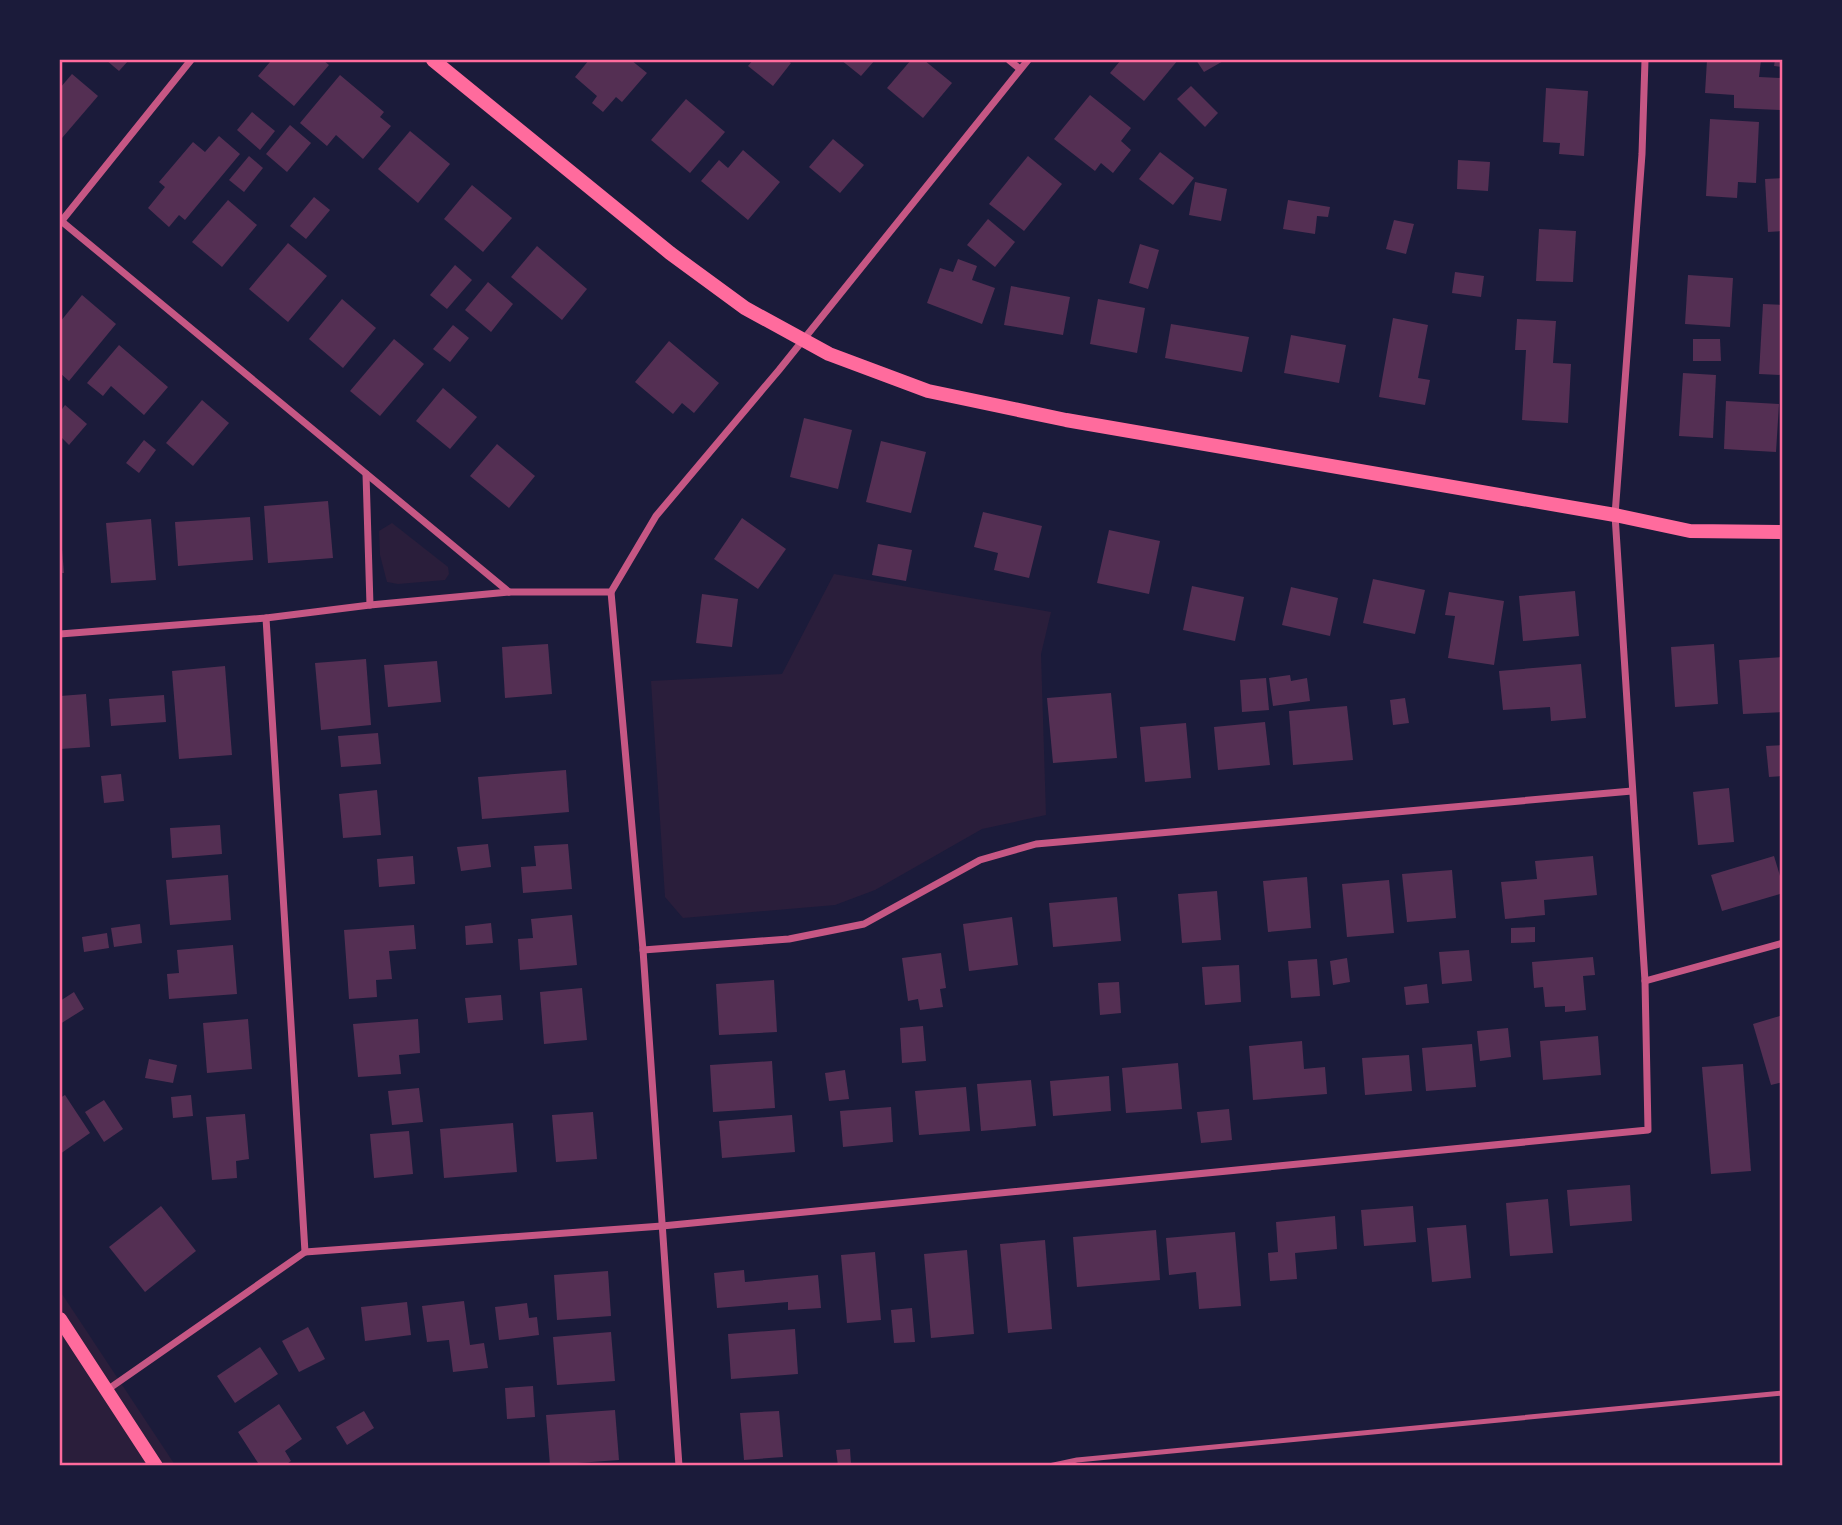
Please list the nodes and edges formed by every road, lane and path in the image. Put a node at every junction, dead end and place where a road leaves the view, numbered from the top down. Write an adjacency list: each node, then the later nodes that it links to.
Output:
1 (191, 60): 7 (street)
2 (433, 60): 8 (main road)
3 (1009, 60): 6 (street)
4 (1028, 60): 6 (street)
5 (1646, 60): 10 (street)
6 (1020, 69): 8 (street)
7 (60, 222): 9 (street)
8 (803, 339): 10 (main road); 13 (street)
9 (366, 474): 12 (street); 14 (street)
10 (1615, 515): 11 (main road); 17 (street)
11 (1783, 532)
12 (509, 592): 13 (street); 14 (street)
13 (611, 592): 19 (street)
14 (370, 605): 15 (street)
15 (266, 618): 16 (street); 22 (street)
16 (60, 634)
17 (1632, 791): 19 (street); 20 (street)
18 (1783, 943): 20 (street)
19 (643, 950): 21 (street)
20 (1645, 981): 21 (street)
21 (662, 1226): 22 (street); 27 (street)
22 (305, 1252): 24 (street)
23 (60, 1319): 24 (main road)
24 (106, 1390): 26 (main road)
25 (1783, 1393): 28 (lane)
26 (156, 1465)
27 (679, 1465)
28 (1049, 1465)

